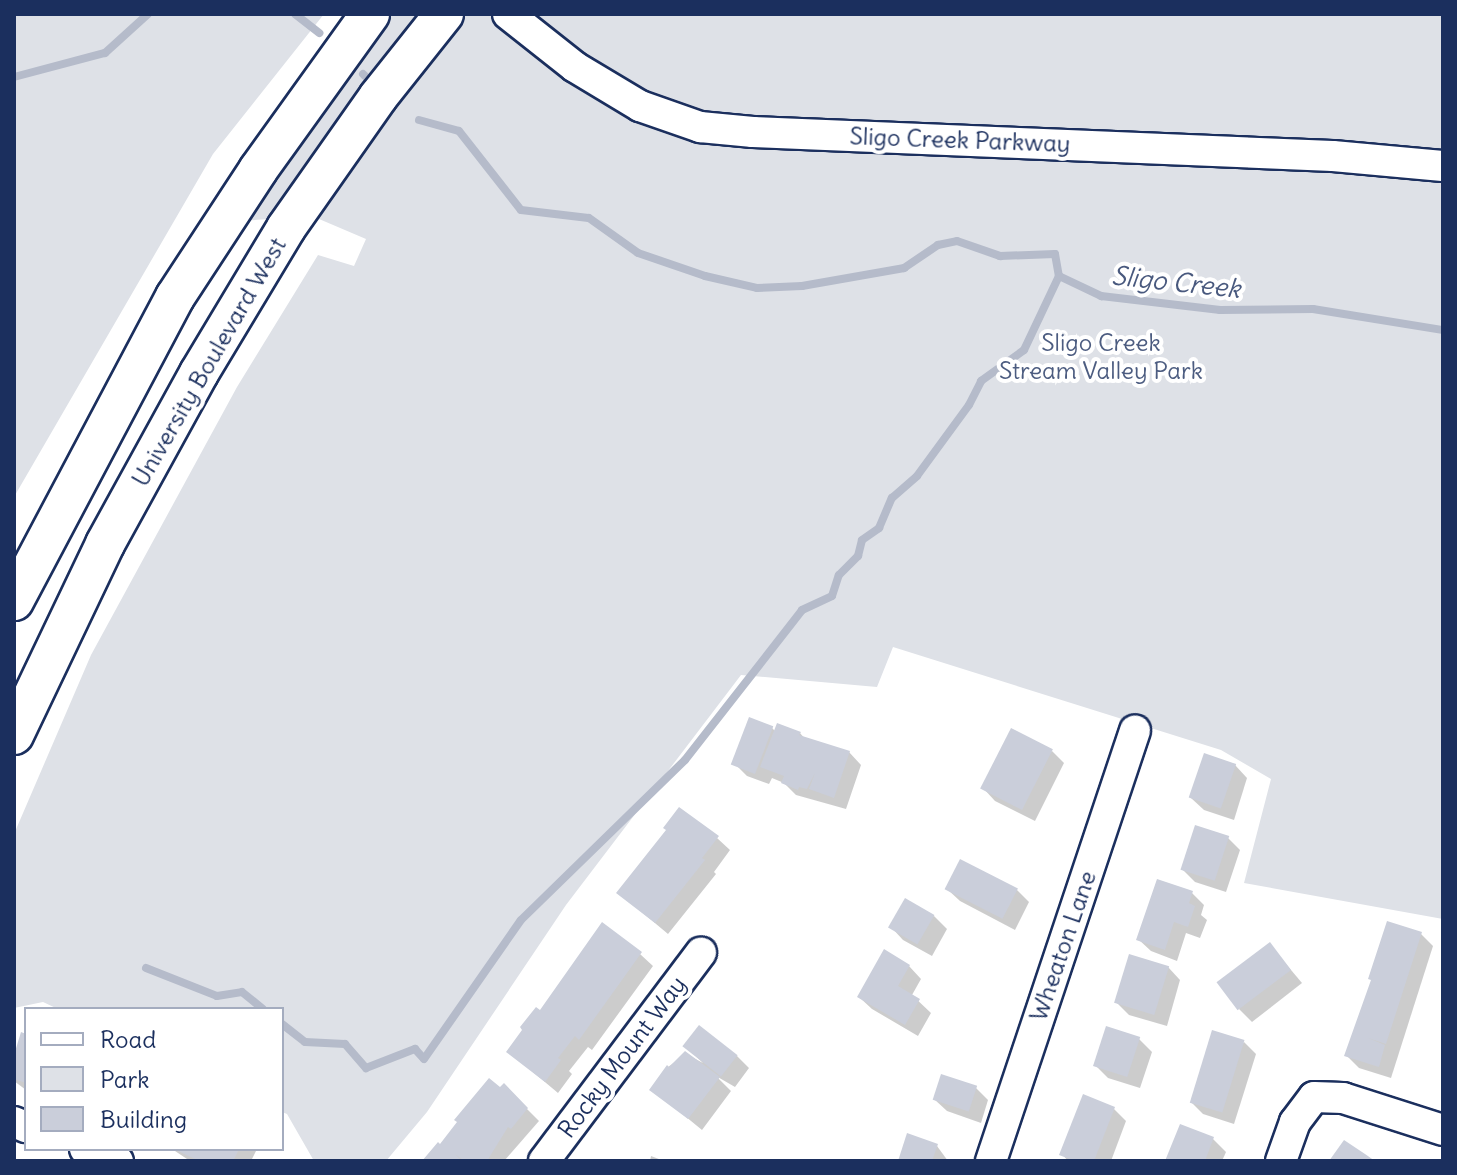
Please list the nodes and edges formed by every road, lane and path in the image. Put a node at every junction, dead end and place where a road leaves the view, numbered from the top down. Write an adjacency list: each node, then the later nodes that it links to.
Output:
1 (370, 14): 5 (main road)
2 (444, 14): 7 (main road, University Boulevard West)
3 (508, 14): 4 (street, Sligo Creek Parkway)
4 (1443, 166)
5 (14, 601)
6 (1135, 730): 13 (street, Wheaton Lane)
7 (14, 735)
8 (701, 953): 12 (street, Rocky Mount Way)
9 (1443, 1130): 14 (street)
10 (90, 1151): 11 (street)
11 (118, 1161)
12 (544, 1161)
13 (991, 1161)
14 (1281, 1161)

